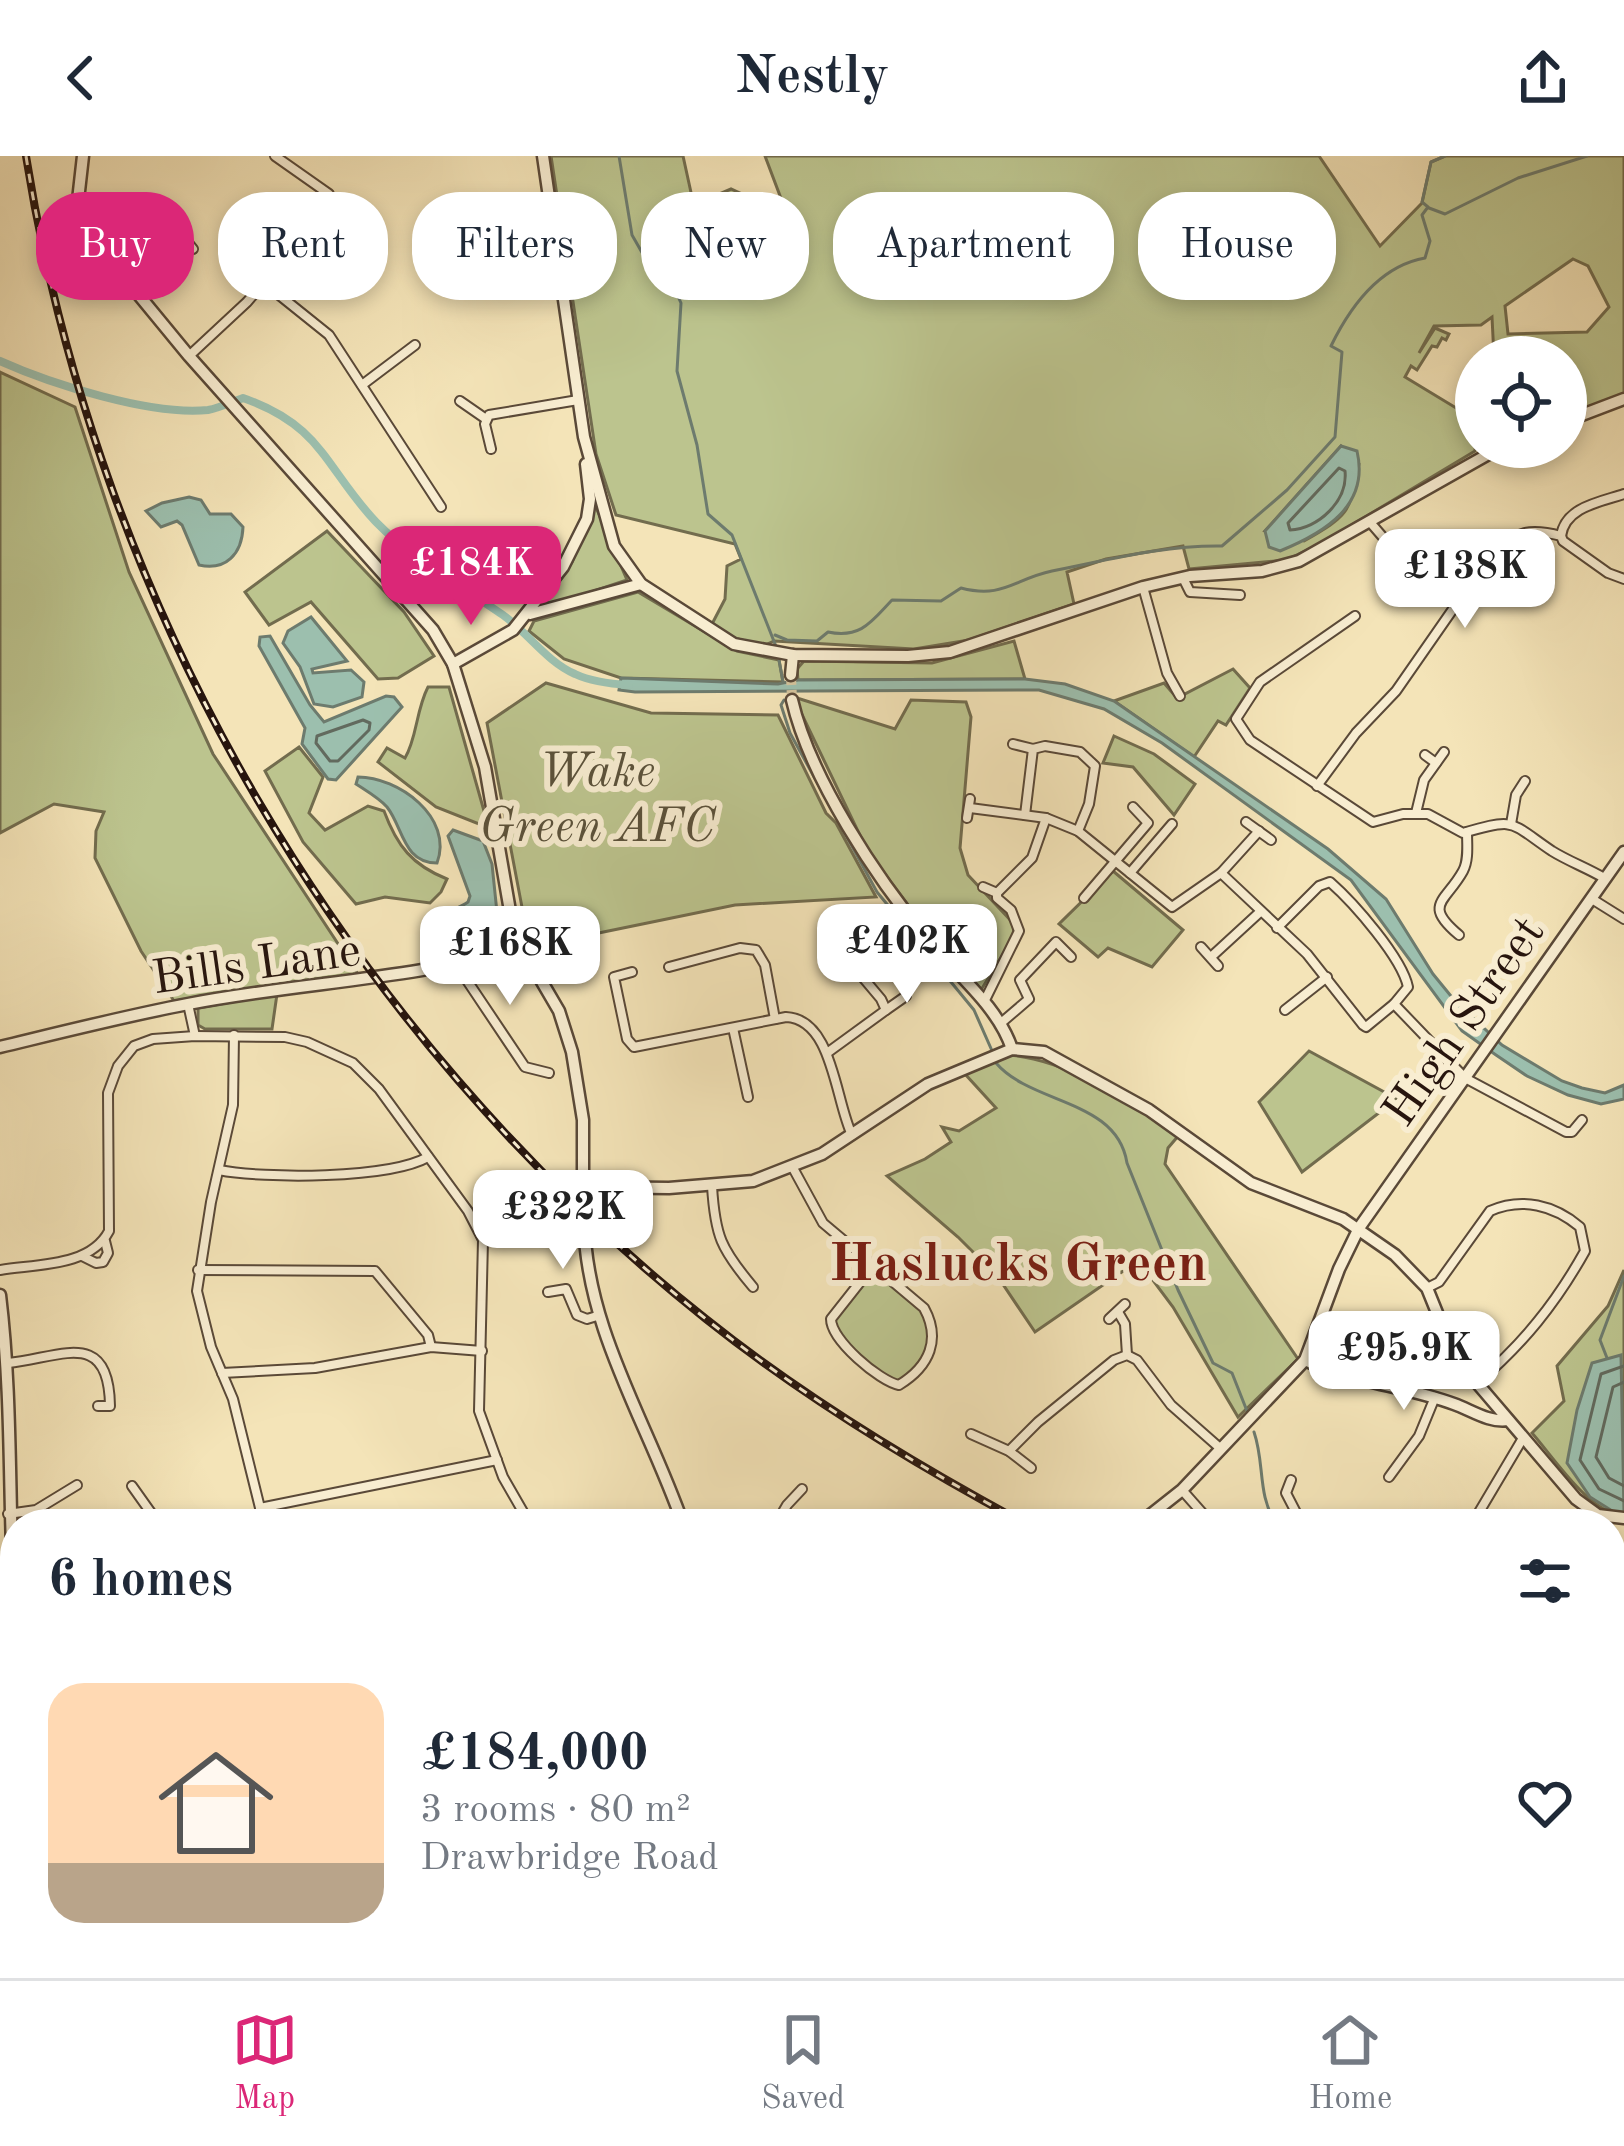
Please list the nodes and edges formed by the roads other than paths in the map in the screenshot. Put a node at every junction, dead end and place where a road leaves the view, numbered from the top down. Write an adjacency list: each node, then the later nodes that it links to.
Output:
1 (83, 156): 4 (street)
2 (274, 156): 5 (street)
3 (543, 156): 6 (street)
4 (78, 192)
5 (324, 192)
6 (548, 192)
7 (143, 300): 12 (street)
8 (245, 300): 12 (street)
9 (285, 300): 13 (street)
10 (563, 300): 15 (street)
11 (415, 345): 13 (street)
12 (189, 356): 40 (street)
13 (362, 386): 23 (street)
14 (1624, 399): 17 (street)
15 (578, 400): 18 (street); 19 (street)
16 (460, 401): 18 (street)
17 (1587, 414)
18 (486, 419): 20 (street)
19 (584, 437): 27 (street); 29 (street)
20 (491, 450)
21 (1463, 468): 24 (street)
22 (1624, 494): 25 (street)
23 (441, 508)
24 (1368, 520): 30 (street); 34 (street)
25 (1561, 536): 28 (street); 34 (street)
26 (481, 551): 27 (street)
27 (557, 576): 35 (street)
28 (1624, 578)
29 (640, 584): 35 (street); 39 (street)
30 (1185, 584): 31 (street); 32 (street); 33 (street)
31 (1143, 587): 39 (street); 42 (street)
32 (1173, 594)
33 (1240, 595)
34 (1460, 600): 50 (street)
35 (530, 614): 40 (street)
36 (1336, 616): 38 (street)
37 (1354, 616): 38 (street)
38 (1345, 625): 50 (street)
39 (793, 655): 41 (street)
40 (453, 664): 77 (street)
41 (791, 674)
42 (1180, 696)
43 (792, 700): 87 (street)
44 (1013, 744): 45 (street)
45 (1033, 749): 54 (street); 59 (street)
46 (1444, 752): 48 (street)
47 (1425, 755): 48 (street)
48 (1436, 763): 53 (street)
49 (1525, 782): 58 (street)
50 (1317, 786): 53 (street)
51 (1133, 807): 64 (street)
52 (969, 808): 54 (street)
53 (1415, 813): 61 (street)
54 (1025, 815): 55 (street)
55 (1046, 818): 59 (street); 69 (street)
56 (1246, 822): 60 (street)
57 (1172, 824): 65 (street)
58 (1511, 824): 61 (street); 67 (street)
59 (1078, 831): 64 (street)
60 (1259, 831): 62 (street); 66 (street)
61 (1467, 832): 75 (street)
62 (1271, 840)
63 (1624, 852): 67 (street, High Street)
64 (1114, 861): 65 (street); 70 (street)
65 (1130, 873): 66 (street)
66 (1221, 873): 72 (street)
67 (1604, 878): 71 (street, High Street)
68 (983, 886): 69 (street)
69 (997, 893): 87 (street)
70 (1084, 898)
71 (1592, 898): 73 (street); 101 (street, High Street)
72 (1260, 911): 74 (street); 80 (street)
73 (1624, 919)
74 (1276, 928): 85 (street); 89 (street)
75 (1459, 934)
76 (1201, 947): 80 (street)
77 (522, 948): 82 (street, Bills Lane); 109 (street)
78 (835, 950): 90 (street)
79 (1071, 957): 93 (street)
80 (1210, 957): 81 (street)
81 (1218, 965)
82 (458, 967): 88 (street, Bills Lane); 100 (street)
83 (669, 967): 92 (street)
84 (632, 972): 94 (street)
85 (1327, 977): 89 (street); 91 (street)
86 (906, 996): 90 (street)
87 (984, 1003): 93 (street)
88 (188, 1004): 96 (street); 97 (street, Bills Lane)
89 (1394, 1004): 101 (street)
90 (886, 1010): 99 (street)
91 (1285, 1010)
92 (775, 1019): 94 (street); 99 (street)
93 (1001, 1023): 98 (street)
94 (733, 1028): 102 (street)
95 (234, 1034): 96 (street); 105 (street); 107 (street)
96 (195, 1036): 112 (street)
97 (0, 1047)
98 (1007, 1051): 104 (street); 110 (street)
99 (827, 1053): 104 (street)
100 (550, 1073)
101 (1466, 1078): 103 (street); 110 (street, High Street)
102 (757, 1084)
103 (1582, 1120)
104 (852, 1135): 106 (street)
105 (428, 1157): 107 (street); 121 (street)
106 (793, 1168): 108 (street); 111 (street)
107 (219, 1170): 113 (street)
108 (712, 1186): 109 (street); 114 (street)
109 (583, 1187): 119 (street, bridge)
110 (1359, 1228): 115 (street); 123 (street, High Street)
111 (872, 1267): 111 (street)
112 (0, 1270)
113 (198, 1270): 120 (street); 125 (street)
114 (754, 1287)
115 (1427, 1288): 126 (street); 126 (street)
116 (548, 1292): 119 (street)
117 (0, 1295): 124 (street)
118 (1118, 1312): 122 (street)
119 (597, 1316): 149 (street)
120 (431, 1347): 121 (street); 125 (street)
121 (482, 1351): 134 (street)
122 (1127, 1355): 132 (street); 133 (street)
123 (1305, 1360): 127 (street); 132 (street)
124 (8, 1363): 128 (street); 145 (street)
125 (222, 1373): 144 (street)
126 (1477, 1383): 129 (street)
127 (1435, 1397): 129 (street); 136 (street)
128 (98, 1406)
129 (1508, 1420): 131 (street)
130 (971, 1434): 133 (street)
131 (1523, 1438): 154 (street); 155 (street)
132 (1221, 1449): 141 (street)
133 (1009, 1451): 135 (street)
134 (496, 1460): 144 (street); 148 (street)
135 (1031, 1468)
136 (1389, 1477)
137 (1291, 1480): 153 (street)
138 (77, 1485): 146 (street)
139 (132, 1486): 142 (street)
140 (802, 1489): 150 (street)
141 (1182, 1490): 151 (street); 152 (street)
142 (146, 1502): 143 (street); 147 (street)
143 (136, 1508)
144 (260, 1508)
145 (8, 1509)
146 (38, 1509)
147 (150, 1509)
148 (522, 1509)
149 (678, 1509)
150 (787, 1509)
151 (1158, 1509)
152 (1199, 1509)
153 (1294, 1509)
154 (1481, 1509)
155 (1590, 1509)

